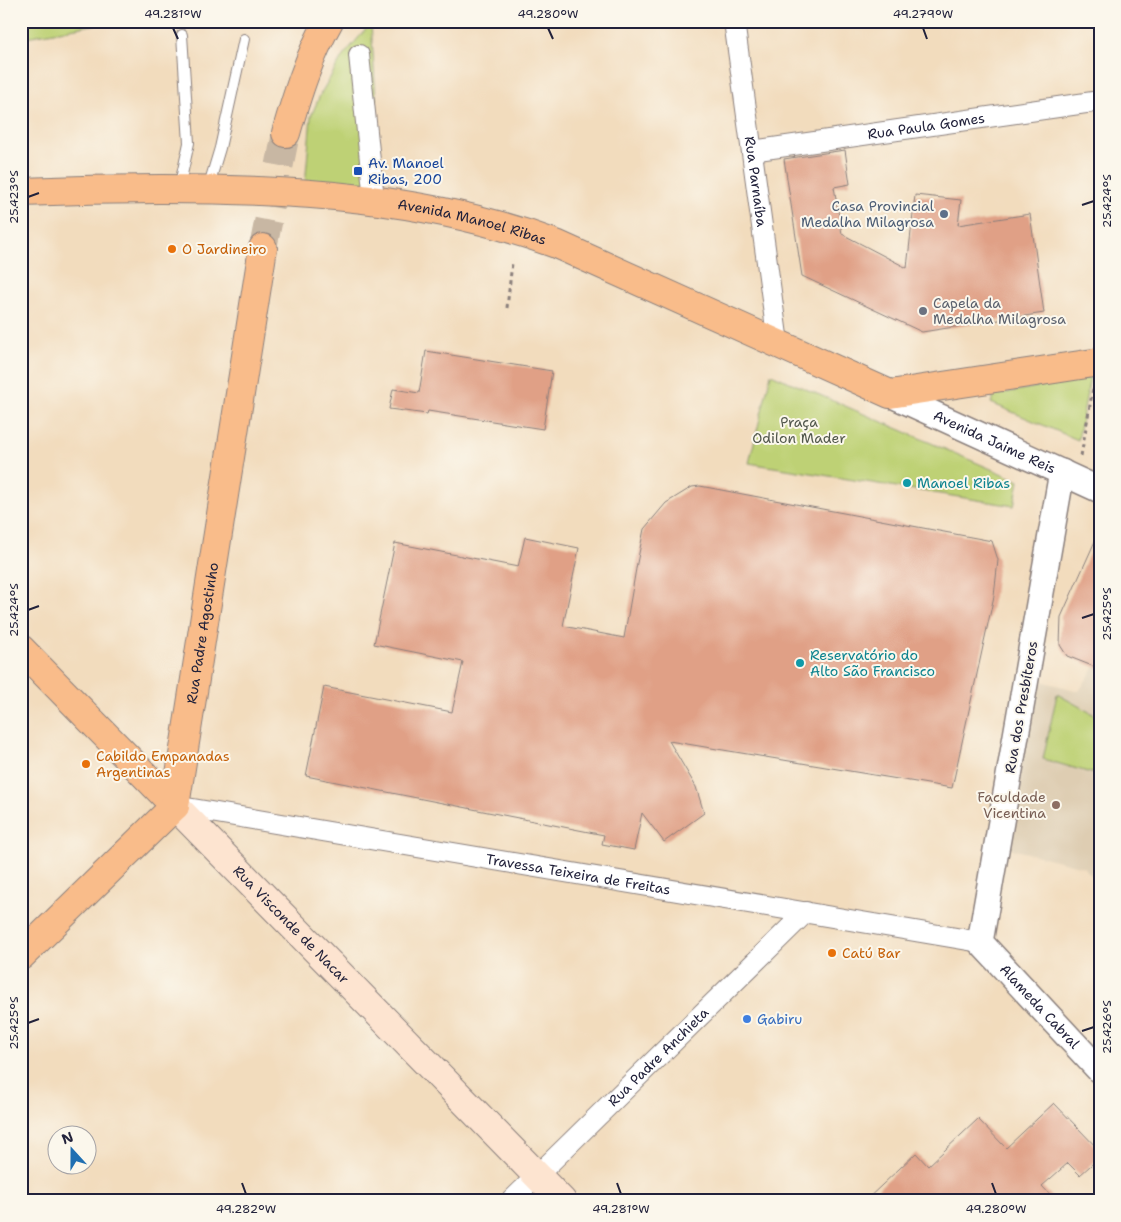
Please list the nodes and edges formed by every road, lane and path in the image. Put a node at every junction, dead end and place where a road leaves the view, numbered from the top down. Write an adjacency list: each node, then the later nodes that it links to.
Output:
1 (329, 21): 7 (main road)
2 (734, 21): 8 (street, Rua Parnaíba)
3 (182, 35): 9 (lane)
4 (244, 39): 10 (lane)
5 (360, 55): 12 (street)
6 (1100, 101): 8 (street, Rua Paula Gomes)
7 (286, 133)
8 (752, 151): 16 (street, Rua Parnaíba)
9 (178, 189): 10 (main road, Avenida Manoel Ribas); 11 (main road, Avenida Manoel Ribas)
10 (208, 189): 12 (main road, Avenida Manoel Ribas)
11 (21, 192)
12 (374, 199): 16 (main road, Avenida Manoel Ribas)
13 (262, 248): 22 (main road, Rua Padre Agostinho)
14 (512, 263): 15 (path)
15 (507, 308)
16 (778, 343): 18 (main road, Avenida Manoel Ribas)
17 (1098, 362): 18 (main road); 19 (path)
18 (890, 394): 19 (street, Avenida Jaime Reis)
19 (1069, 476): 20 (street, Avenida Jaime Reis); 24 (street, Rua dos Presbíteros)
20 (1100, 490)
21 (21, 649): 22 (main road, Rua Visconde de Nacar)
22 (175, 806): 23 (street, Travessa Teixeira de Freitas); 25 (main road); 27 (main road, Rua Visconde de Nacar)
23 (806, 912): 24 (street, Travessa Teixeira de Freitas); 27 (street, Rua Padre Anchieta)
24 (980, 942): 26 (street, Alameda Cabral)
25 (21, 956)
26 (1100, 1071)
27 (537, 1175): 28 (street, Rua Padre Anchieta); 29 (main road, Rua Visconde de Nacar)
28 (511, 1201)
29 (562, 1201)

